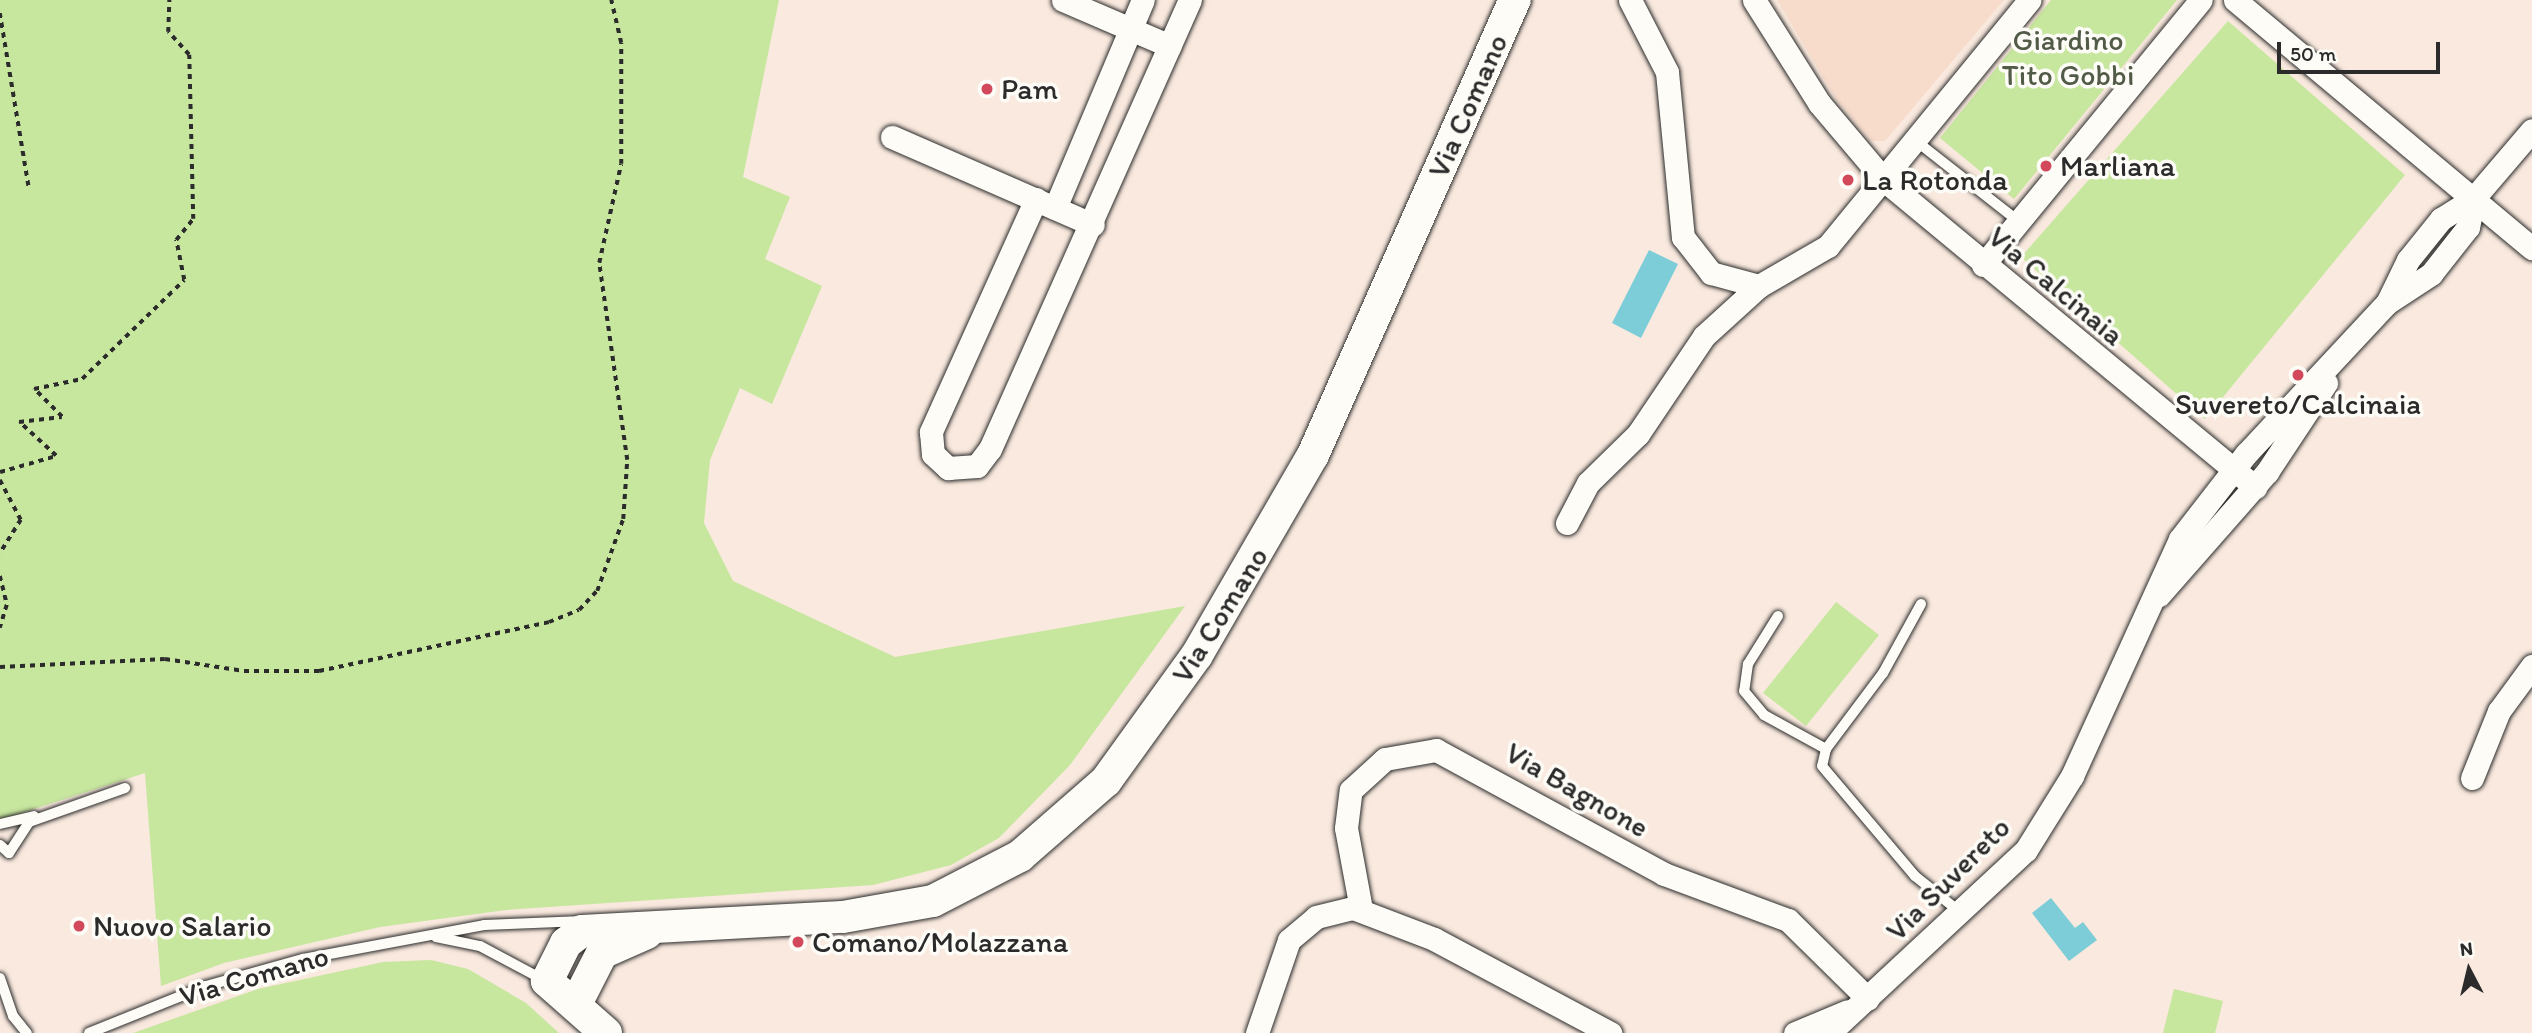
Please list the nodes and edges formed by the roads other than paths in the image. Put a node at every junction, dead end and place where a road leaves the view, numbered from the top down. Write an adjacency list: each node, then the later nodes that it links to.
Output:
1 (1063, 0): 10 (street)
2 (1143, 0): 10 (street)
3 (1190, 0): 11 (street)
4 (1515, 0): 39 (street, Via Comano)
5 (1630, 0): 22 (street)
6 (1754, 0): 15 (street, Via Calcinaia)
7 (2029, 0): 14 (street)
8 (2202, 0): 18 (street)
9 (2235, 0): 16 (street)
10 (1130, 30): 11 (street); 17 (street)
11 (1170, 46): 19 (street)
12 (2532, 130): 16 (street, Via Suvereto)
13 (892, 137): 17 (street)
14 (1916, 141): 15 (street); 18 (lane)
15 (1884, 180): 21 (street, Via Calcinaia); 22 (street)
16 (2474, 198): 20 (street); 23 (street, Via Suvereto)
17 (1045, 204): 19 (street); 19 (street)
18 (2018, 221): 21 (street)
19 (1093, 225)
20 (2532, 247)
21 (1983, 265): 24 (street, Via Calcinaia)
22 (1759, 286): 26 (street)
23 (2337, 362): 24 (street, Via Suvereto); 25 (street, Via Suvereto)
24 (2233, 470): 25 (street, Via Calcinaia); 28 (street, Via Suvereto)
25 (2255, 487): 28 (street, Via Suvereto)
26 (1567, 523)
27 (1921, 604): 31 (lane)
28 (2150, 605): 38 (street, Via Suvereto)
29 (1778, 616): 31 (lane)
30 (2532, 666): 32 (street)
31 (1826, 749): 38 (lane)
32 (2472, 778)
33 (125, 788): 34 (lane)
34 (43, 814): 35 (lane); 36 (lane)
35 (0, 824)
36 (0, 845)
37 (1361, 909): 44 (street, Via Bagnone); 49 (street); 50 (street)
38 (1963, 914): 44 (street, Via Suvereto)
39 (666, 929): 40 (lane, Via Comano); 42 (street, Via Comano); 43 (street)
40 (423, 935): 42 (lane, Via Comano); 47 (lane, Via Comano)
41 (0, 978): 46 (lane)
42 (547, 981): 43 (street)
43 (576, 1004): 48 (street)
44 (1863, 1004): 45 (street, Via Suvereto); 51 (street)
45 (1833, 1031)
46 (27, 1033)
47 (89, 1033)
48 (606, 1033)
49 (1257, 1033)
50 (1610, 1033)
51 (1794, 1033)

